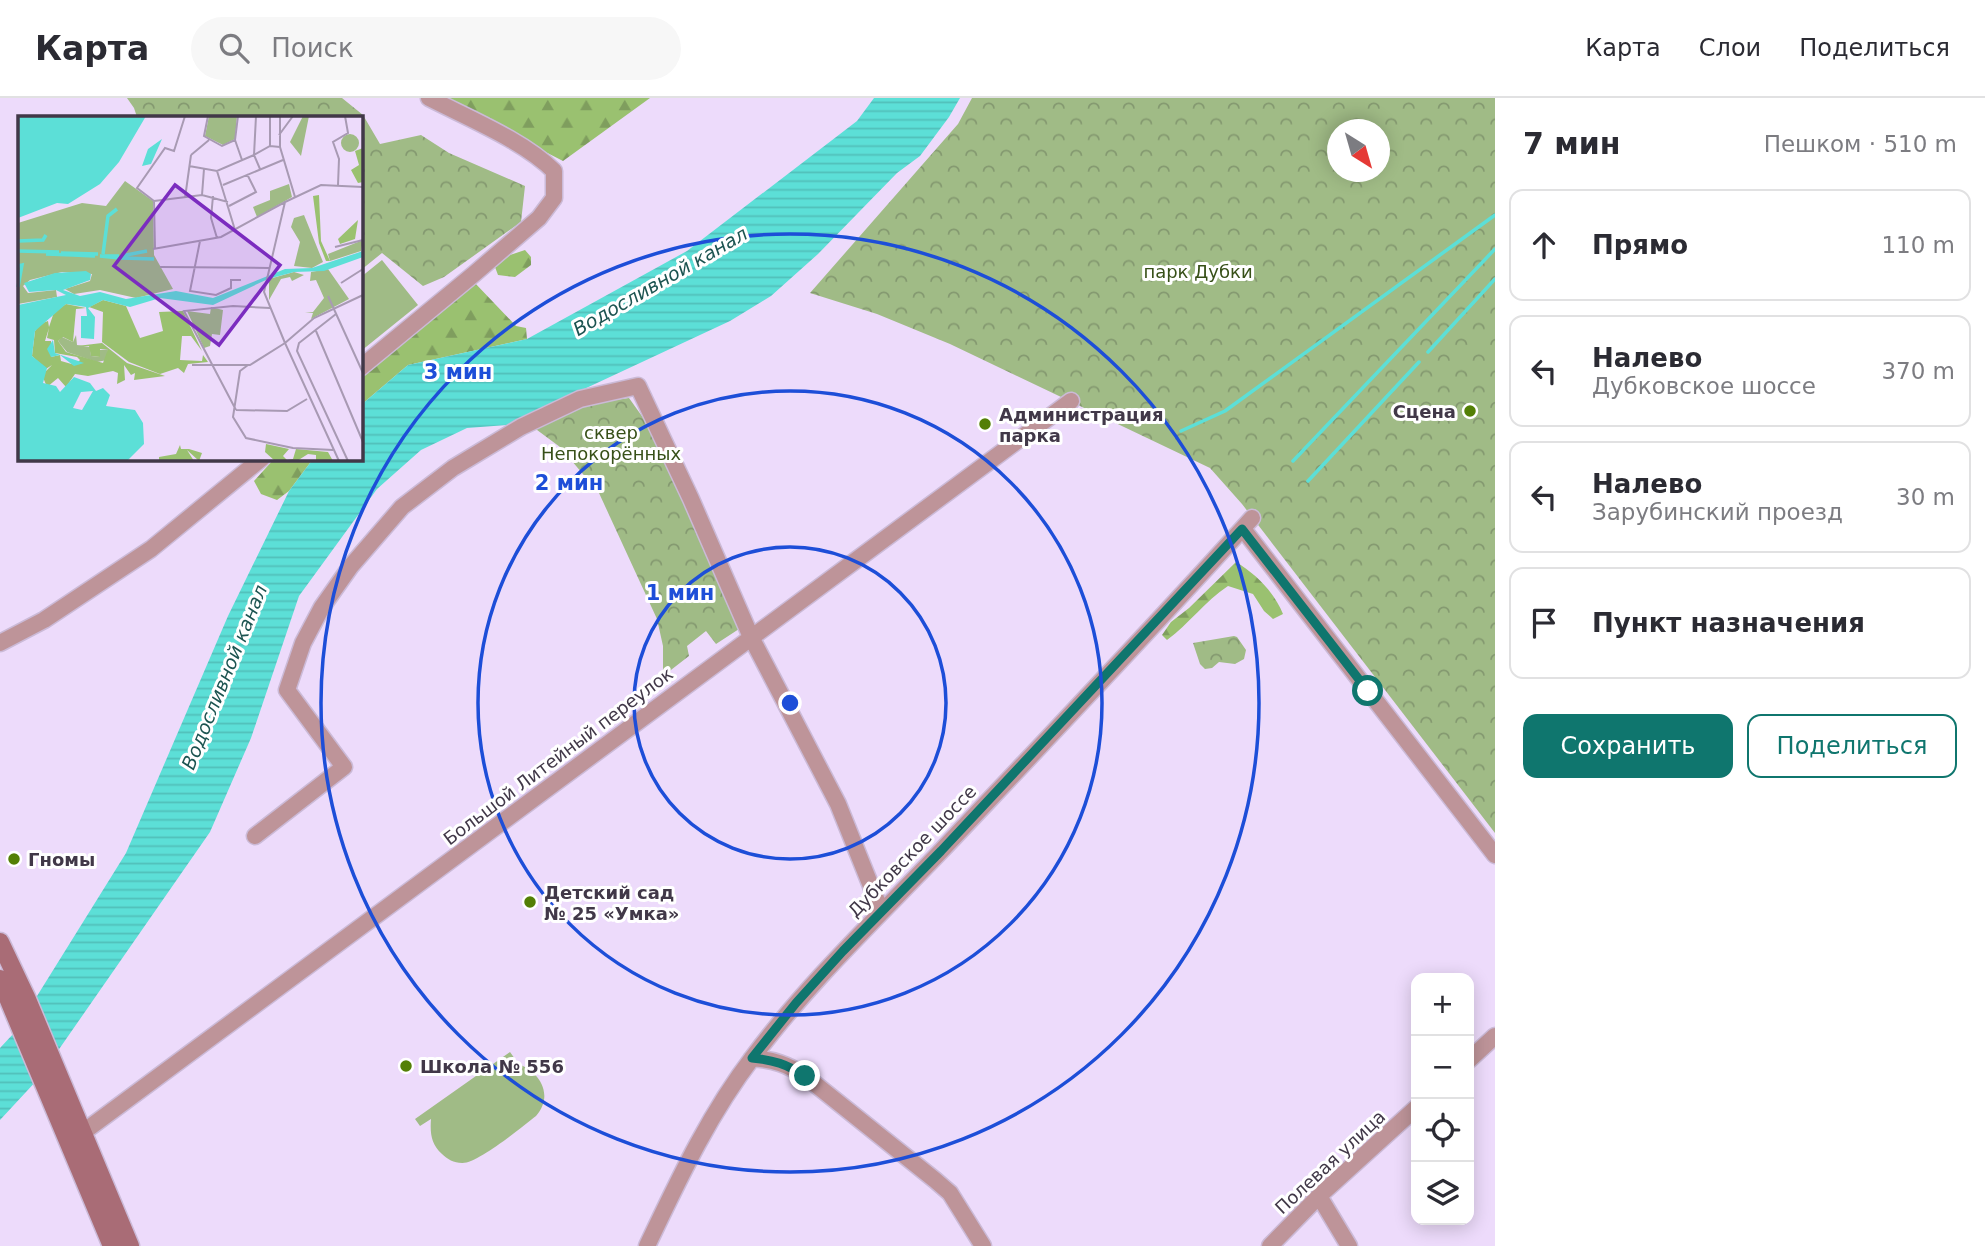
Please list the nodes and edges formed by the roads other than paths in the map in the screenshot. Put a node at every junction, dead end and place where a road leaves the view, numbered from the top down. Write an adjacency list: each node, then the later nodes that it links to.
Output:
1 (429, 98): 2 (street)
2 (362, 366)
3 (1071, 401): 5 (street, Большой Литейный переулок)
4 (260, 460): 6 (street)
5 (751, 637): 7 (street); 9 (street); 17 (street, Большой Литейный переулок)
6 (0, 643)
7 (255, 836)
8 (1495, 855): 9 (street, Дубковское шоссе)
9 (881, 911): 15 (street, Дубковское шоссе)
10 (0, 942): 12 (main road)
11 (0, 979): 12 (main road)
12 (20, 1004): 17 (main road)
13 (1495, 1036): 14 (street)
14 (1474, 1055)
15 (752, 1058): 21 (street, Дубковское шоссе); 22 (street)
16 (1411, 1113): 18 (street, Полевая улица)
17 (75, 1138): 19 (main road); 20 (main road)
18 (1319, 1196): 23 (street, Полевая улица); 24 (street)
19 (112, 1246)
20 (130, 1246)
21 (648, 1246)
22 (983, 1246)
23 (1270, 1246)
24 (1349, 1246)

